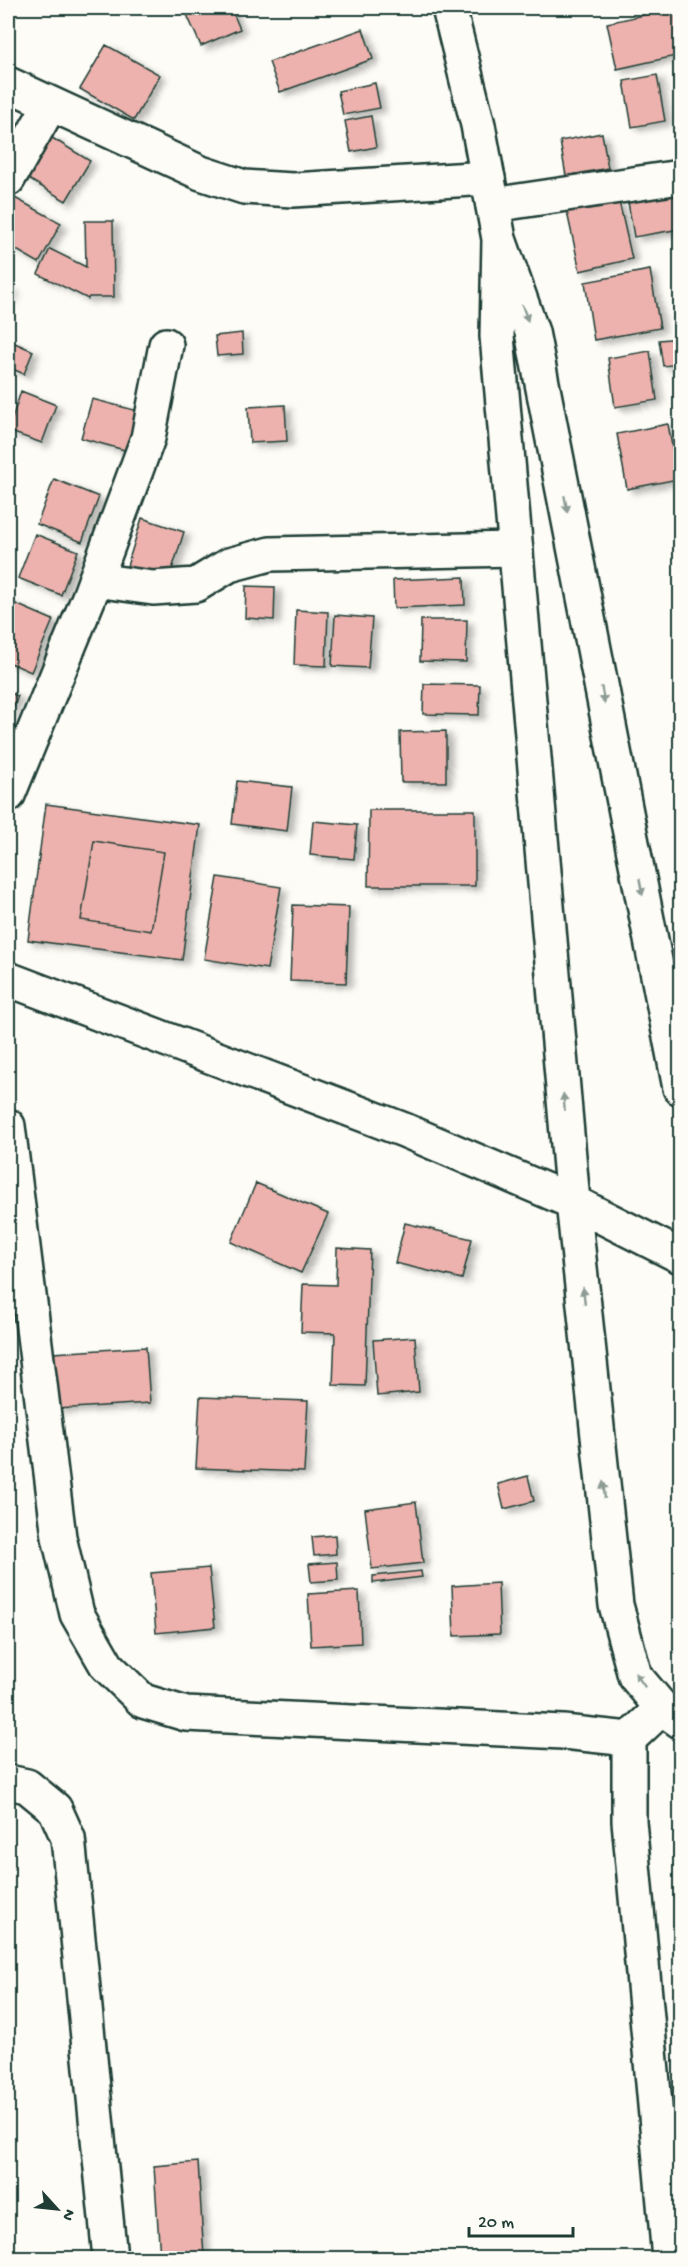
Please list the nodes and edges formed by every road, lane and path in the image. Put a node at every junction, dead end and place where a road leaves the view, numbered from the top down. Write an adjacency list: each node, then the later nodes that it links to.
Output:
1 (449, 8): 6 (street)
2 (8, 84): 3 (street)
3 (50, 105): 5 (street); 6 (street)
4 (681, 177): 6 (street)
5 (8, 179)
6 (490, 192): 7 (street)
7 (499, 238): 9 (street); 13 (street, one-way to 13)
8 (166, 345): 10 (street)
9 (516, 549): 10 (street); 15 (street, one-way to 9)
10 (95, 580): 11 (street)
11 (8, 795)
12 (8, 979): 15 (street)
13 (679, 1073)
14 (8, 1126): 18 (street)
15 (573, 1202): 16 (street); 17 (street, one-way to 15)
16 (681, 1256)
17 (671, 1714): 18 (street)
18 (629, 1739): 21 (street)
19 (8, 1782): 20 (street)
20 (110, 2259)
21 (669, 2259)

